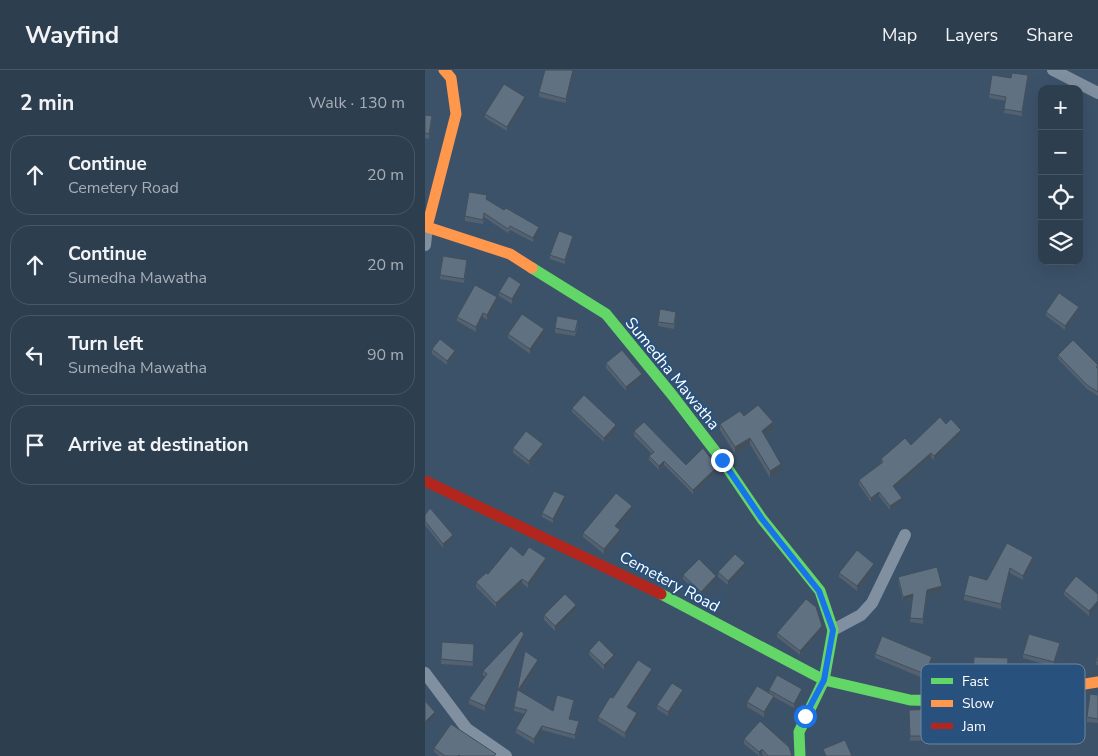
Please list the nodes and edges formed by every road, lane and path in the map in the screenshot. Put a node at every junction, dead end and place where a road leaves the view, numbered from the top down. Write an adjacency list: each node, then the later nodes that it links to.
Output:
1 (444, 70): 4 (street)
2 (1053, 70): 3 (street)
3 (1098, 93)
4 (427, 227): 5 (street); 8 (street, Sumedha Mawatha)
5 (425, 245)
6 (425, 481): 10 (street, Cemetery Road)
7 (905, 535): 8 (street)
8 (833, 630): 10 (street, Sumedha Mawatha)
9 (425, 673): 14 (street)
10 (824, 680): 13 (street); 15 (street)
11 (1098, 682): 12 (street)
12 (1085, 684)
13 (921, 700)
14 (506, 756)
15 (800, 756)

